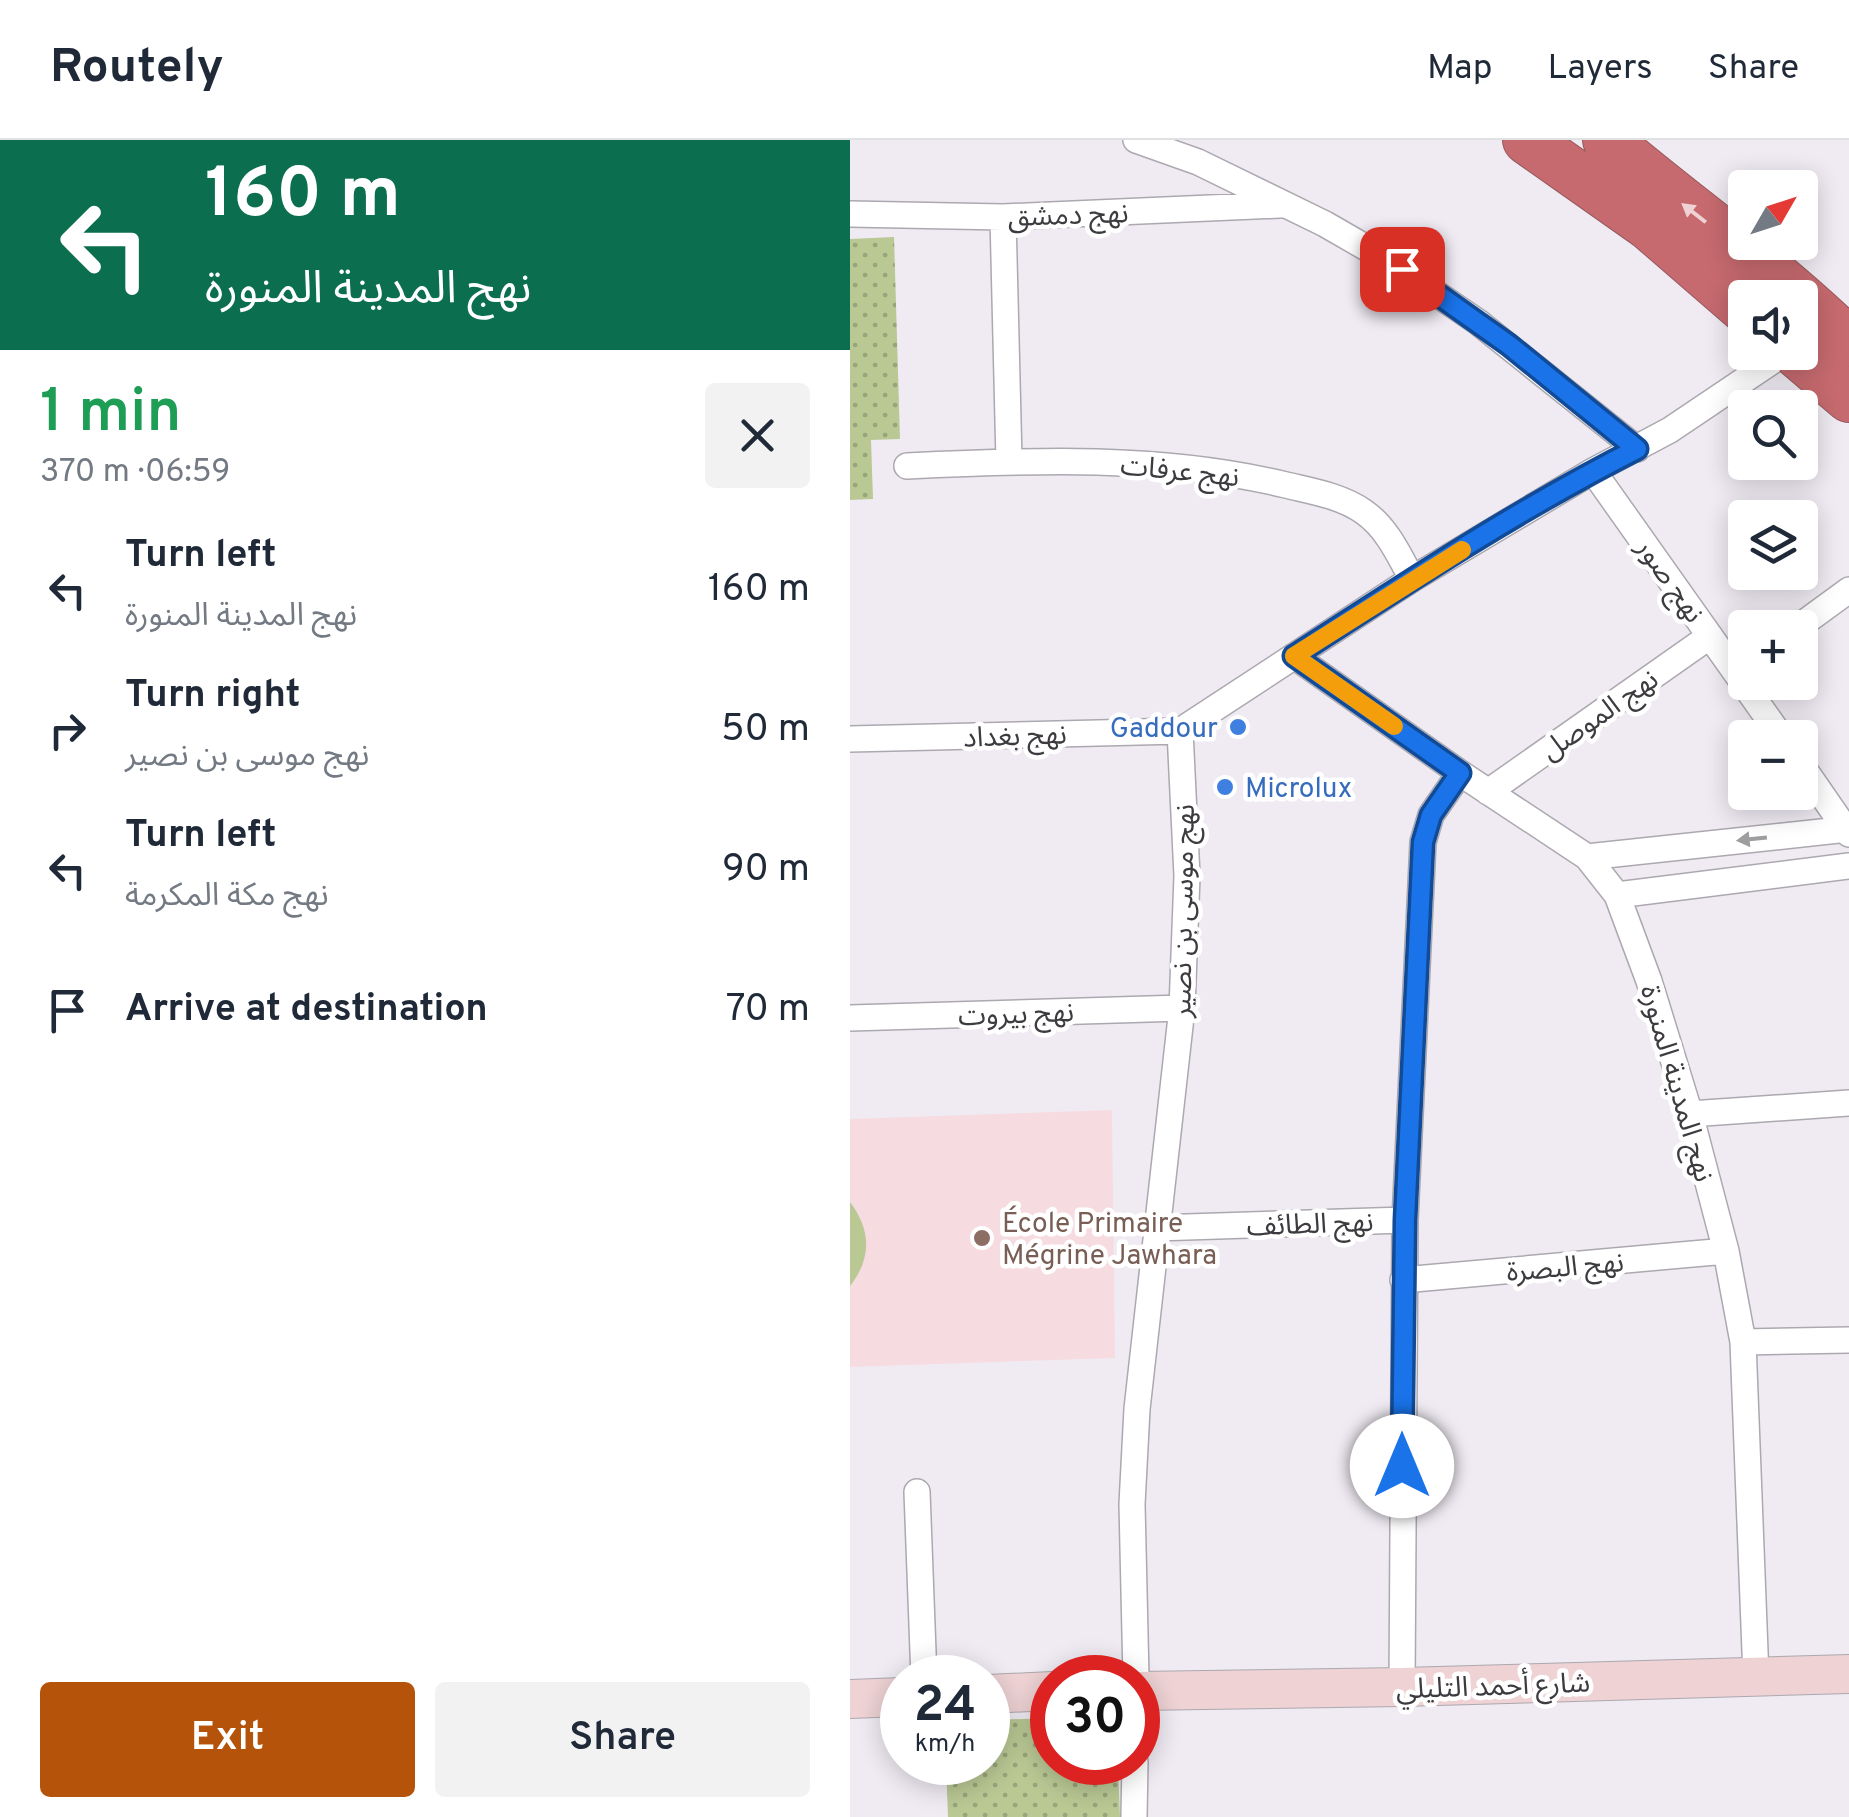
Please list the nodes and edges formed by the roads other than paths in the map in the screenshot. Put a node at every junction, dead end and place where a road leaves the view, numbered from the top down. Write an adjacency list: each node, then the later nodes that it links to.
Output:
1 (1136, 140): 4 (street)
2 (1528, 140): 7 (highway)
3 (1607, 140): 8 (highway, one-way to 3)
4 (1286, 205): 6 (street, نهج دمشق); 12 (street)
5 (850, 214): 6 (street, نهج دمشق)
6 (1003, 217): 13 (street)
7 (1728, 295)
8 (1849, 342)
9 (1763, 370): 12 (street)
10 (1806, 370): 11 (highway)
11 (1849, 398)
12 (1637, 449): 15 (street)
13 (1009, 461): 14 (street, نهج عرفات); 16 (street, نهج عرفات)
14 (907, 466)
15 (1593, 471): 16 (street); 19 (street, نهج صور)
16 (1412, 580): 21 (street)
17 (1849, 590): 18 (street)
18 (1818, 613)
19 (1710, 636): 20 (street, نهج صور); 26 (street, نهج الموصل)
20 (1728, 655)
21 (1294, 656): 22 (street); 24 (street, نهج المدينة المنورة)
22 (1180, 731): 23 (street, نهج بغداد); 31 (street, نهج موسى بن نصير)
23 (850, 739)
24 (1460, 773): 26 (street, نهج المدينة المنورة); 35 (street)
25 (1818, 788): 27 (street)
26 (1488, 792): 28 (street, نهج المدينة المنورة)
27 (1848, 831): 28 (street, one-way to 28)
28 (1588, 857): 30 (street, نهج المدينة المنورة)
29 (1849, 866): 30 (street)
30 (1617, 895): 34 (street, نهج المدينة المنورة)
31 (1182, 1008): 32 (street, نهج بيروت); 36 (street, نهج موسى بن نصير)
32 (850, 1018)
33 (1849, 1103): 34 (street)
34 (1690, 1114): 37 (street, نهج المدينة المنورة)
35 (1405, 1220): 36 (street, نهج الطائف); 38 (street)
36 (1156, 1228): 43 (street, نهج موسى بن نصير)
37 (1726, 1251): 38 (street, نهج البصرة); 40 (street, نهج المدينة المنورة)
38 (1403, 1280): 46 (street)
39 (1849, 1340): 40 (street)
40 (1743, 1342): 45 (street, نهج المدينة المنورة)
41 (917, 1492): 42 (street)
42 (923, 1655)
43 (1135, 1655)
44 (1849, 1674): 45 (street, شارع أحمد التليلي)
45 (1756, 1677): 46 (street, شارع أحمد التليلي)
46 (1402, 1688): 47 (street, شارع أحمد التليلي)
47 (1160, 1691)
48 (880, 1698): 49 (street)
49 (850, 1699)
50 (1135, 1785): 51 (street)
51 (1134, 1817)

